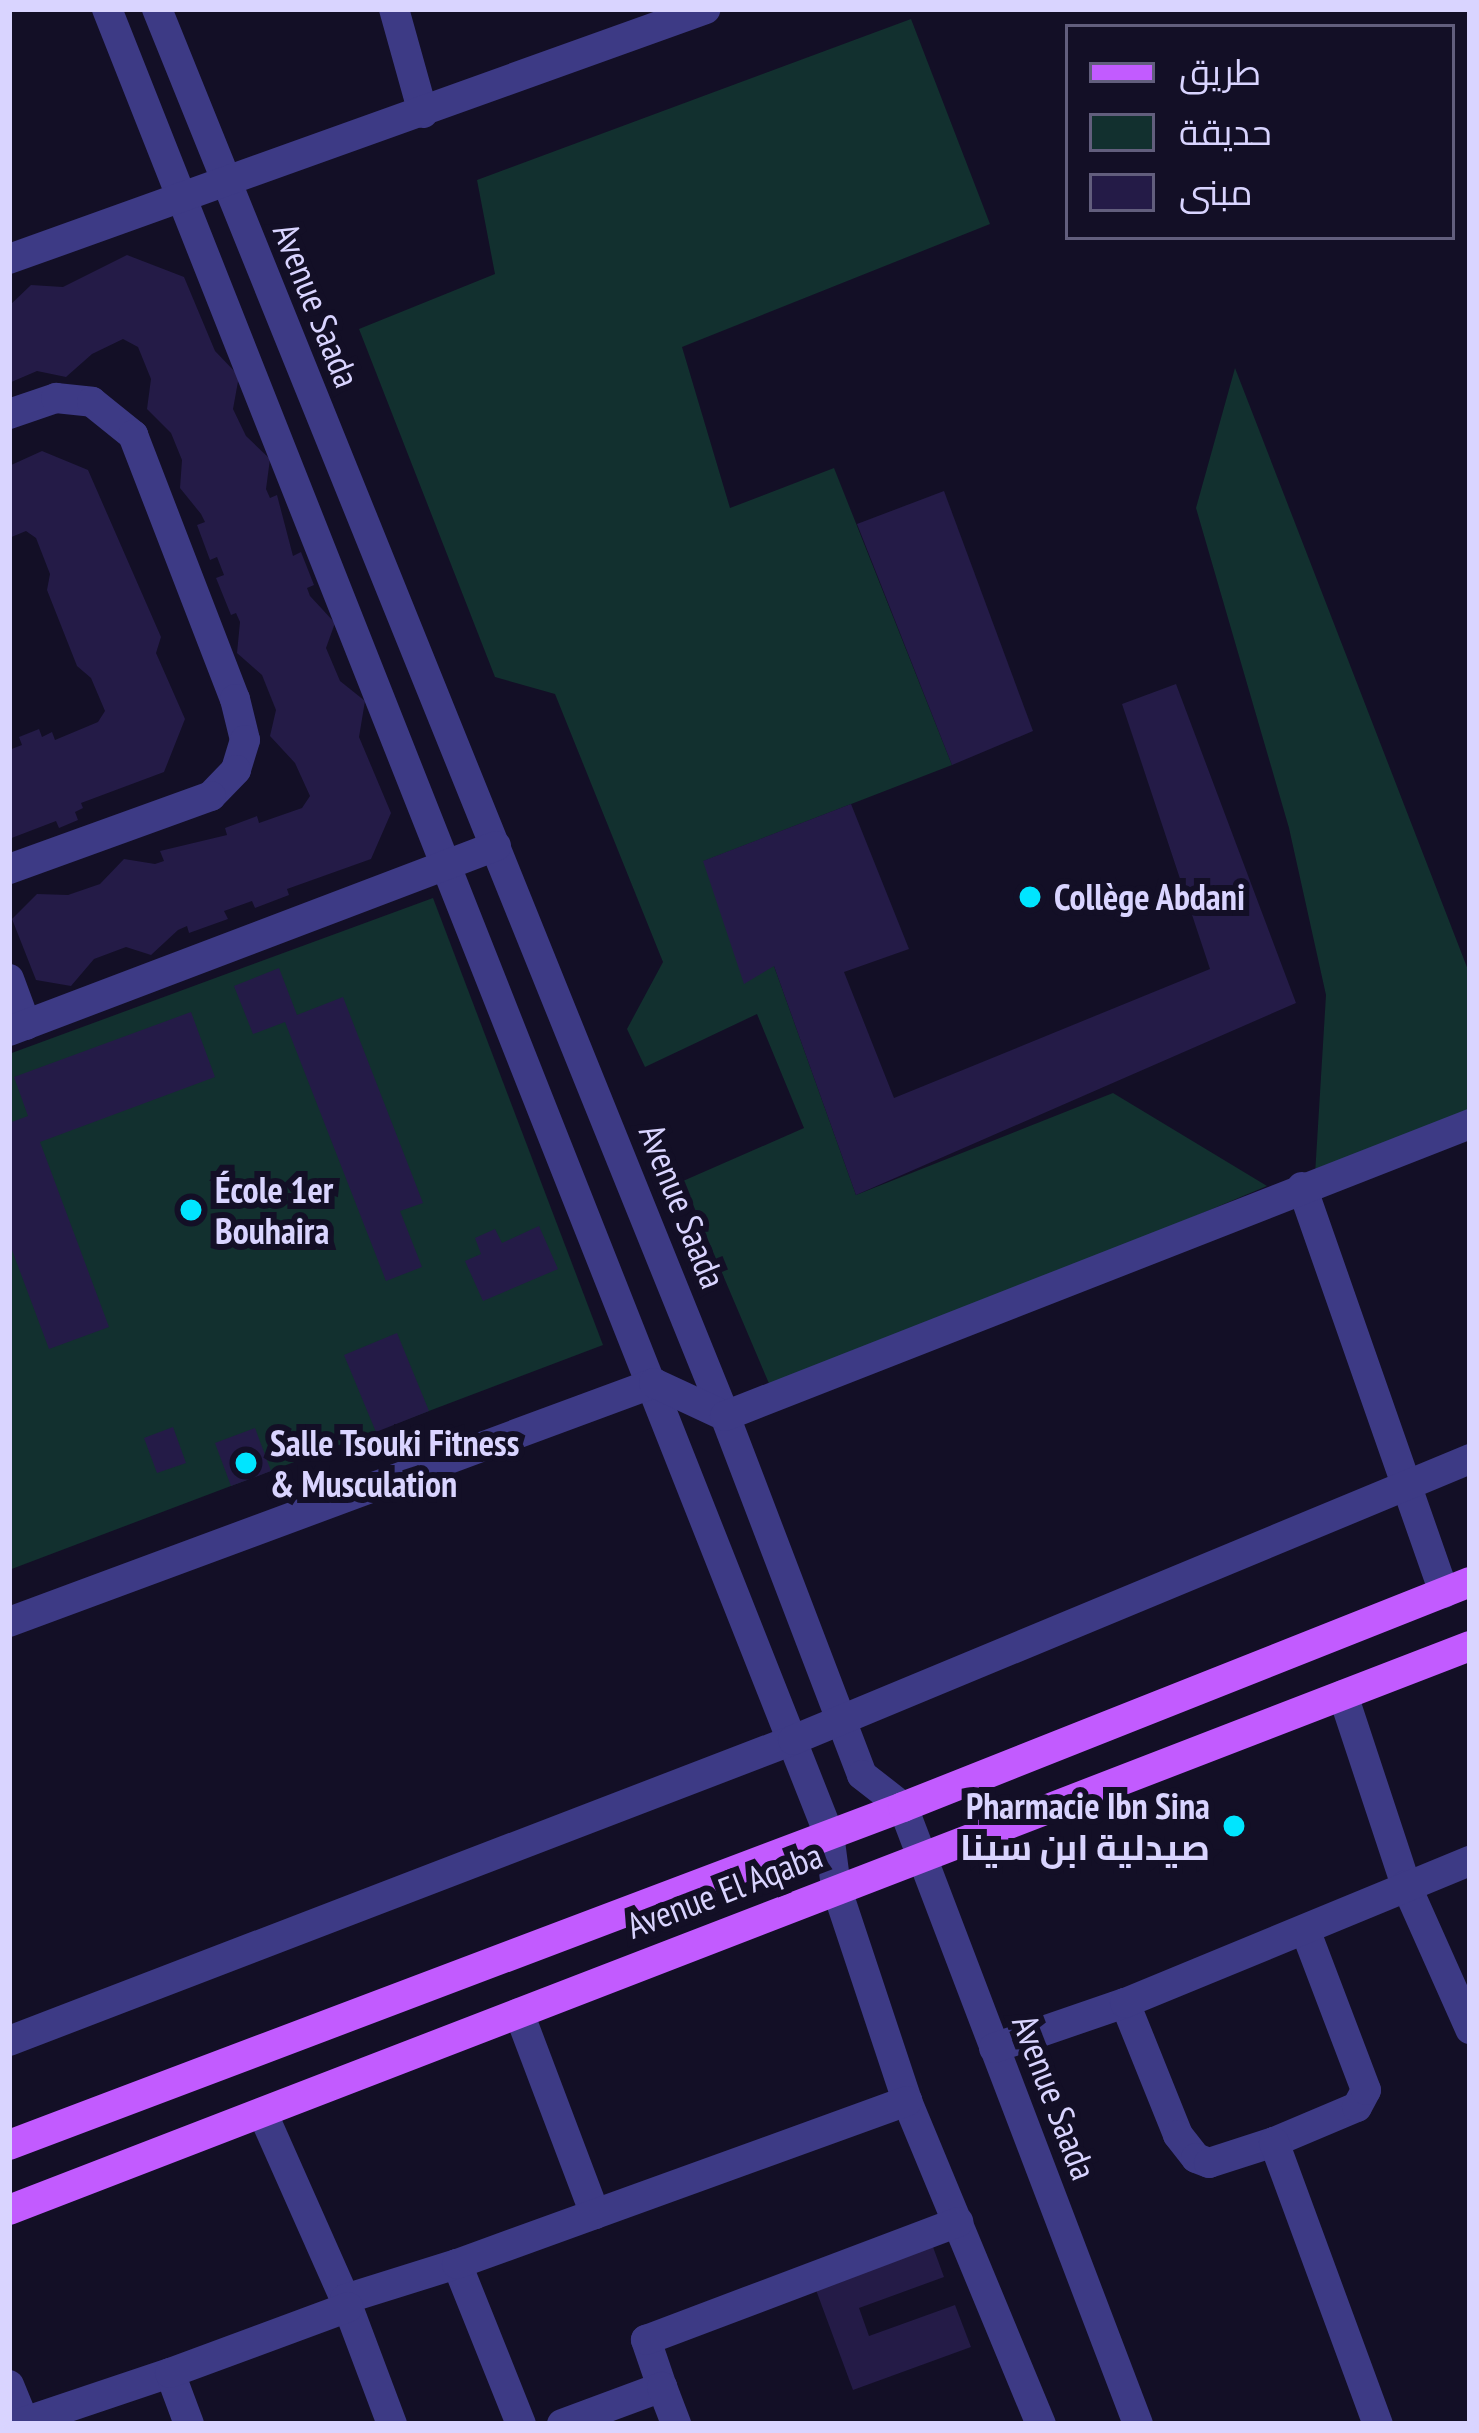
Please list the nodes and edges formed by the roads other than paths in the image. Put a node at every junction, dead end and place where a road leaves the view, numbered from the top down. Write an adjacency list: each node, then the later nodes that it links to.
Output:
1 (107, 9): 7 (street)
2 (157, 9): 6 (street, Avenue Saada)
3 (394, 9): 5 (street)
4 (706, 9): 5 (street)
5 (423, 112): 6 (street)
6 (226, 185): 7 (street); 10 (street, Avenue Saada)
7 (182, 197): 8 (street); 11 (street)
8 (9, 259)
9 (9, 414): 12 (street)
10 (496, 846): 11 (street); 18 (street, Avenue Saada)
11 (444, 867): 14 (street); 17 (street)
12 (9, 869)
13 (9, 980): 14 (street)
14 (17, 1028)
15 (1470, 1124): 16 (street)
16 (1302, 1187): 18 (street); 20 (street)
17 (654, 1383): 18 (street); 22 (street); 26 (street)
18 (725, 1416): 25 (street, Avenue Saada)
19 (1470, 1459): 20 (street)
20 (1403, 1484): 21 (street); 25 (street)
21 (1457, 1587): 27 (main road, Avenue El Aqaba)
22 (9, 1622)
23 (1470, 1646): 24 (main road, Avenue El Aqaba)
24 (1342, 1695): 29 (main road, Avenue El Aqaba); 31 (street)
25 (839, 1718): 26 (street); 27 (street, Avenue Saada)
26 (793, 1740): 28 (street); 37 (street)
27 (903, 1807): 28 (main road, Avenue El Aqaba); 29 (street, Avenue Saada)
28 (829, 1834): 32 (street); 42 (main road, Avenue El Aqaba)
29 (923, 1857): 32 (main road, Avenue El Aqaba); 38 (street, Avenue Saada)
30 (1470, 1862): 31 (street)
31 (1406, 1885): 33 (street); 36 (street)
32 (836, 1887): 35 (main road, Avenue El Aqaba); 39 (street)
33 (1306, 1932): 34 (street); 41 (street)
34 (1125, 2003): 38 (street); 41 (street)
35 (519, 2012): 40 (main road, Avenue El Aqaba); 44 (street)
36 (1470, 2029)
37 (9, 2041)
38 (994, 2048): 58 (street, Avenue Saada)
39 (908, 2101): 44 (street); 45 (street)
40 (263, 2114): 43 (main road, Avenue El Aqaba); 47 (street)
41 (1274, 2142): 59 (street)
42 (9, 2145)
43 (9, 2210)
44 (595, 2214): 46 (street)
45 (958, 2222): 50 (street); 57 (street)
46 (457, 2264): 47 (street); 54 (street)
47 (346, 2303): 48 (street); 53 (street)
48 (170, 2373): 51 (street); 52 (street)
49 (9, 2385): 51 (street)
50 (662, 2387): 55 (street); 56 (street)
51 (24, 2423)
52 (189, 2424)
53 (392, 2424)
54 (521, 2424)
55 (562, 2424)
56 (676, 2424)
57 (1041, 2424)
58 (1138, 2424)
59 (1378, 2424)

